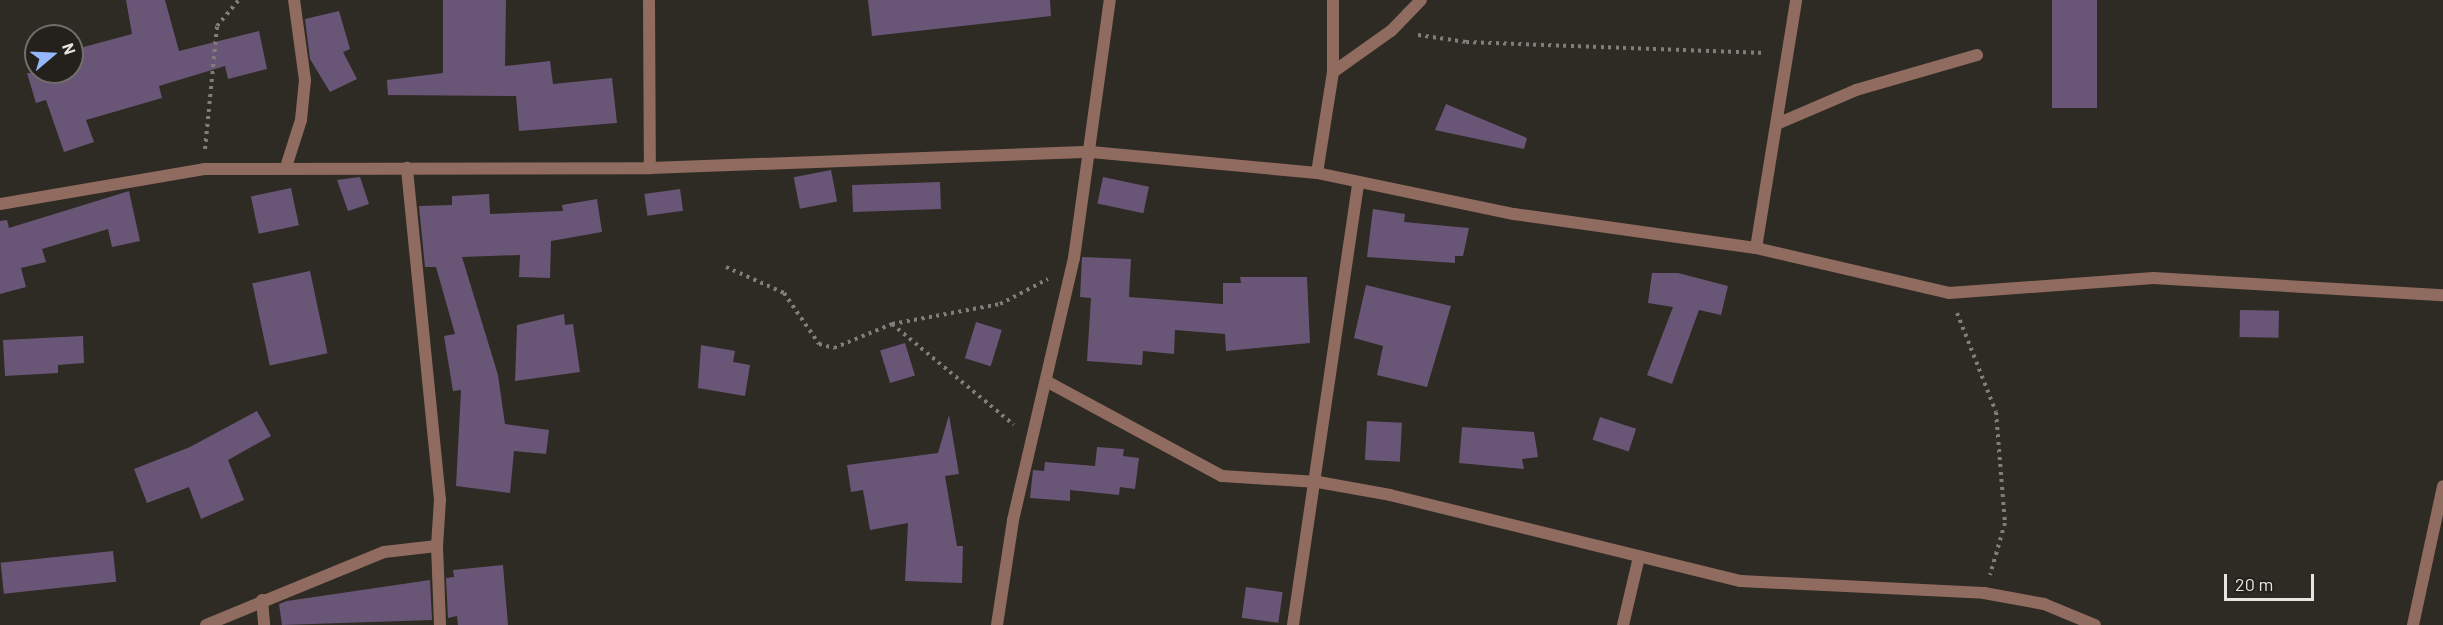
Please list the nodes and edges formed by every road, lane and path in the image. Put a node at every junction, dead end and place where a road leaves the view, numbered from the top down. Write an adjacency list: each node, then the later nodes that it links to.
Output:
1 (239, 0): 17 (path)
2 (294, 0): 14 (street)
3 (649, 0): 16 (street)
4 (1110, 0): 13 (street)
5 (1333, 0): 11 (street)
6 (1420, 0): 8 (street)
7 (1796, 0): 9 (street)
8 (1391, 31): 9 (path); 11 (street)
9 (1791, 54): 12 (street)
10 (1977, 55): 12 (street)
11 (1333, 72): 18 (street)
12 (1779, 123): 21 (street)
13 (1091, 152): 16 (street); 18 (street); 22 (street)
14 (286, 167): 15 (street); 17 (street)
15 (407, 168): 16 (street); 31 (street)
16 (650, 168)
17 (204, 169): 20 (street)
18 (1317, 173): 19 (street)
19 (1358, 183): 21 (street); 29 (street)
20 (0, 204)
21 (1755, 248): 24 (street)
22 (1074, 258): 26 (path); 27 (street)
23 (726, 267): 26 (path)
24 (1949, 293): 25 (street); 33 (path)
25 (2443, 295)
26 (892, 324): 28 (path)
27 (1046, 381): 28 (street); 29 (street)
28 (1031, 438): 38 (street)
29 (1318, 482): 32 (street); 39 (street)
30 (2443, 486): 42 (street)
31 (437, 546): 34 (street); 37 (street)
32 (1639, 556): 33 (street); 40 (street)
33 (1984, 593): 41 (street)
34 (262, 600): 35 (street); 36 (street)
35 (206, 625)
36 (264, 625)
37 (440, 625)
38 (997, 625)
39 (1293, 625)
40 (1623, 625)
41 (2094, 625)
42 (2413, 625)

